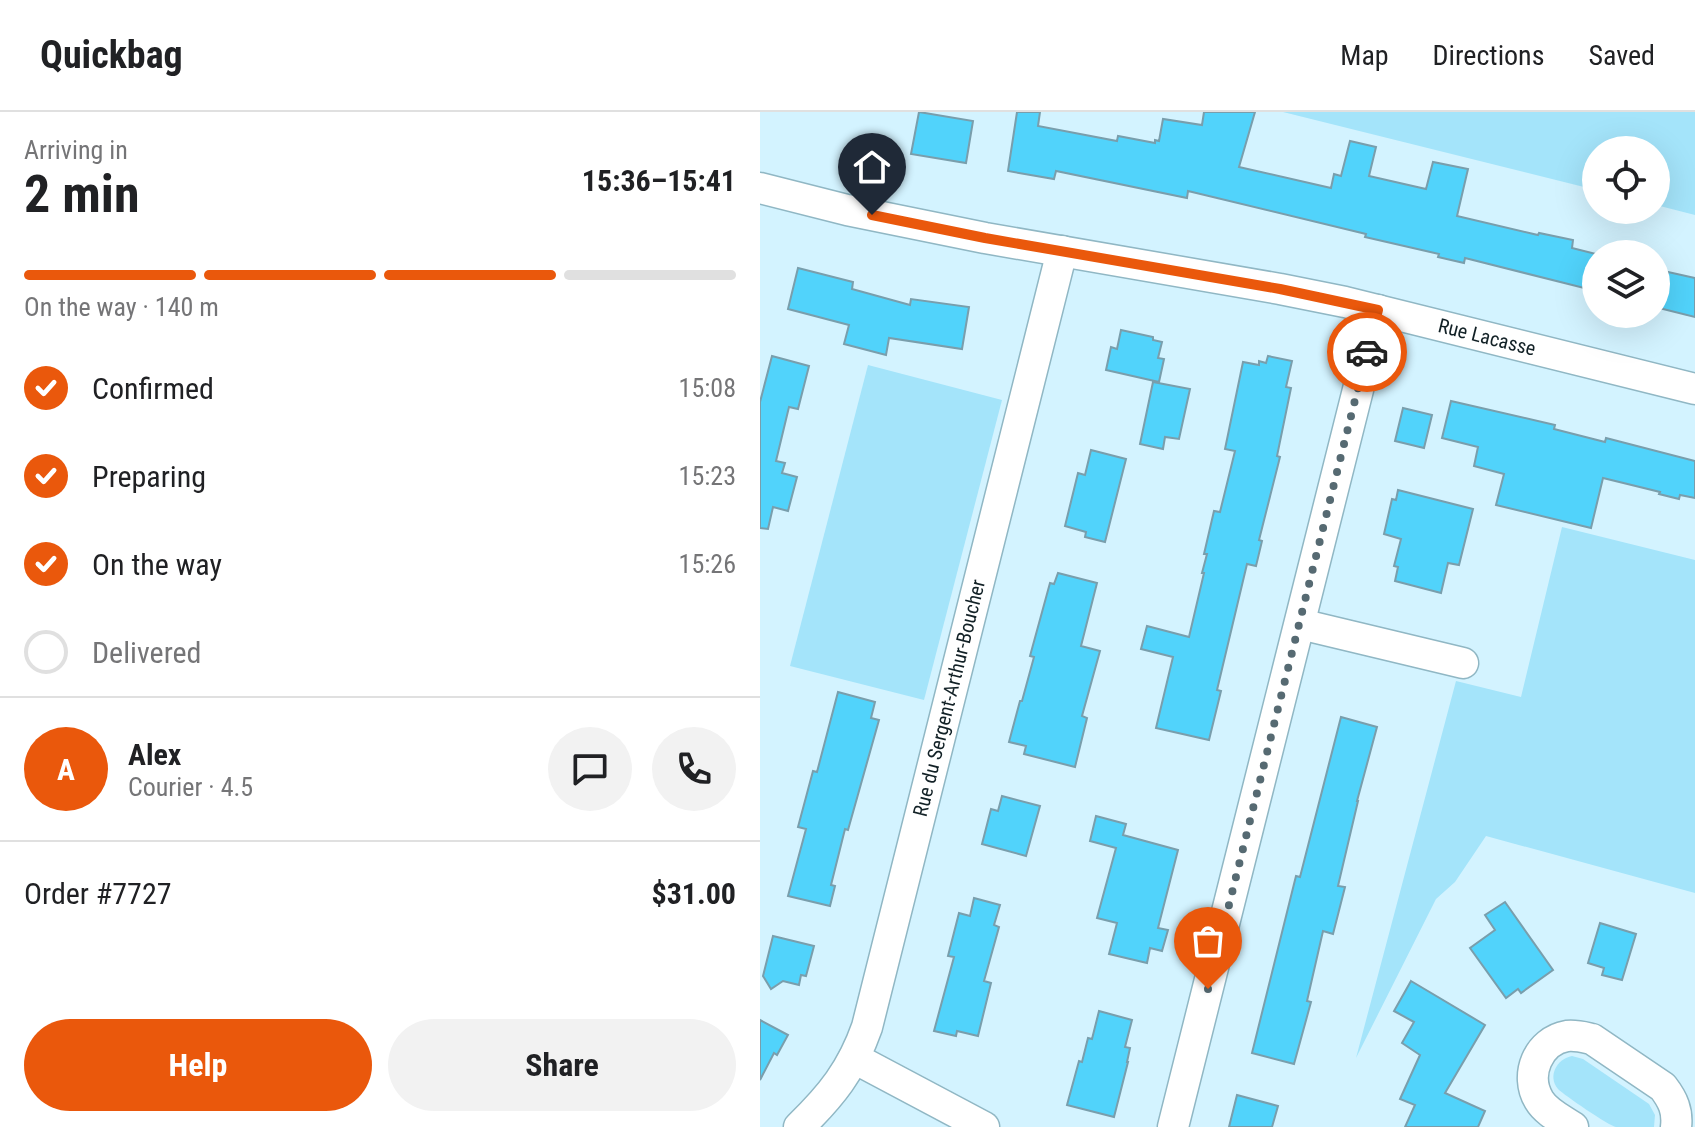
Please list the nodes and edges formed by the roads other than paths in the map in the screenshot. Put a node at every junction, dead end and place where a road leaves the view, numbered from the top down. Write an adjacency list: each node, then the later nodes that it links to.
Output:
1 (760, 188): 2 (street, Rue Lacasse)
2 (1062, 251): 3 (street, Rue Lacasse); 7 (street, Rue du Sergent-Arthur-Boucher)
3 (1378, 310): 4 (street, Rue Lacasse); 5 (street)
4 (1695, 389)
5 (1300, 624): 6 (street); 10 (street)
6 (1463, 663)
7 (854, 1058): 8 (street, Rue du Sergent-Arthur-Boucher); 9 (street)
8 (799, 1127)
9 (984, 1127)
10 (1173, 1127)
11 (1573, 1127): 12 (street)
12 (1676, 1127)

